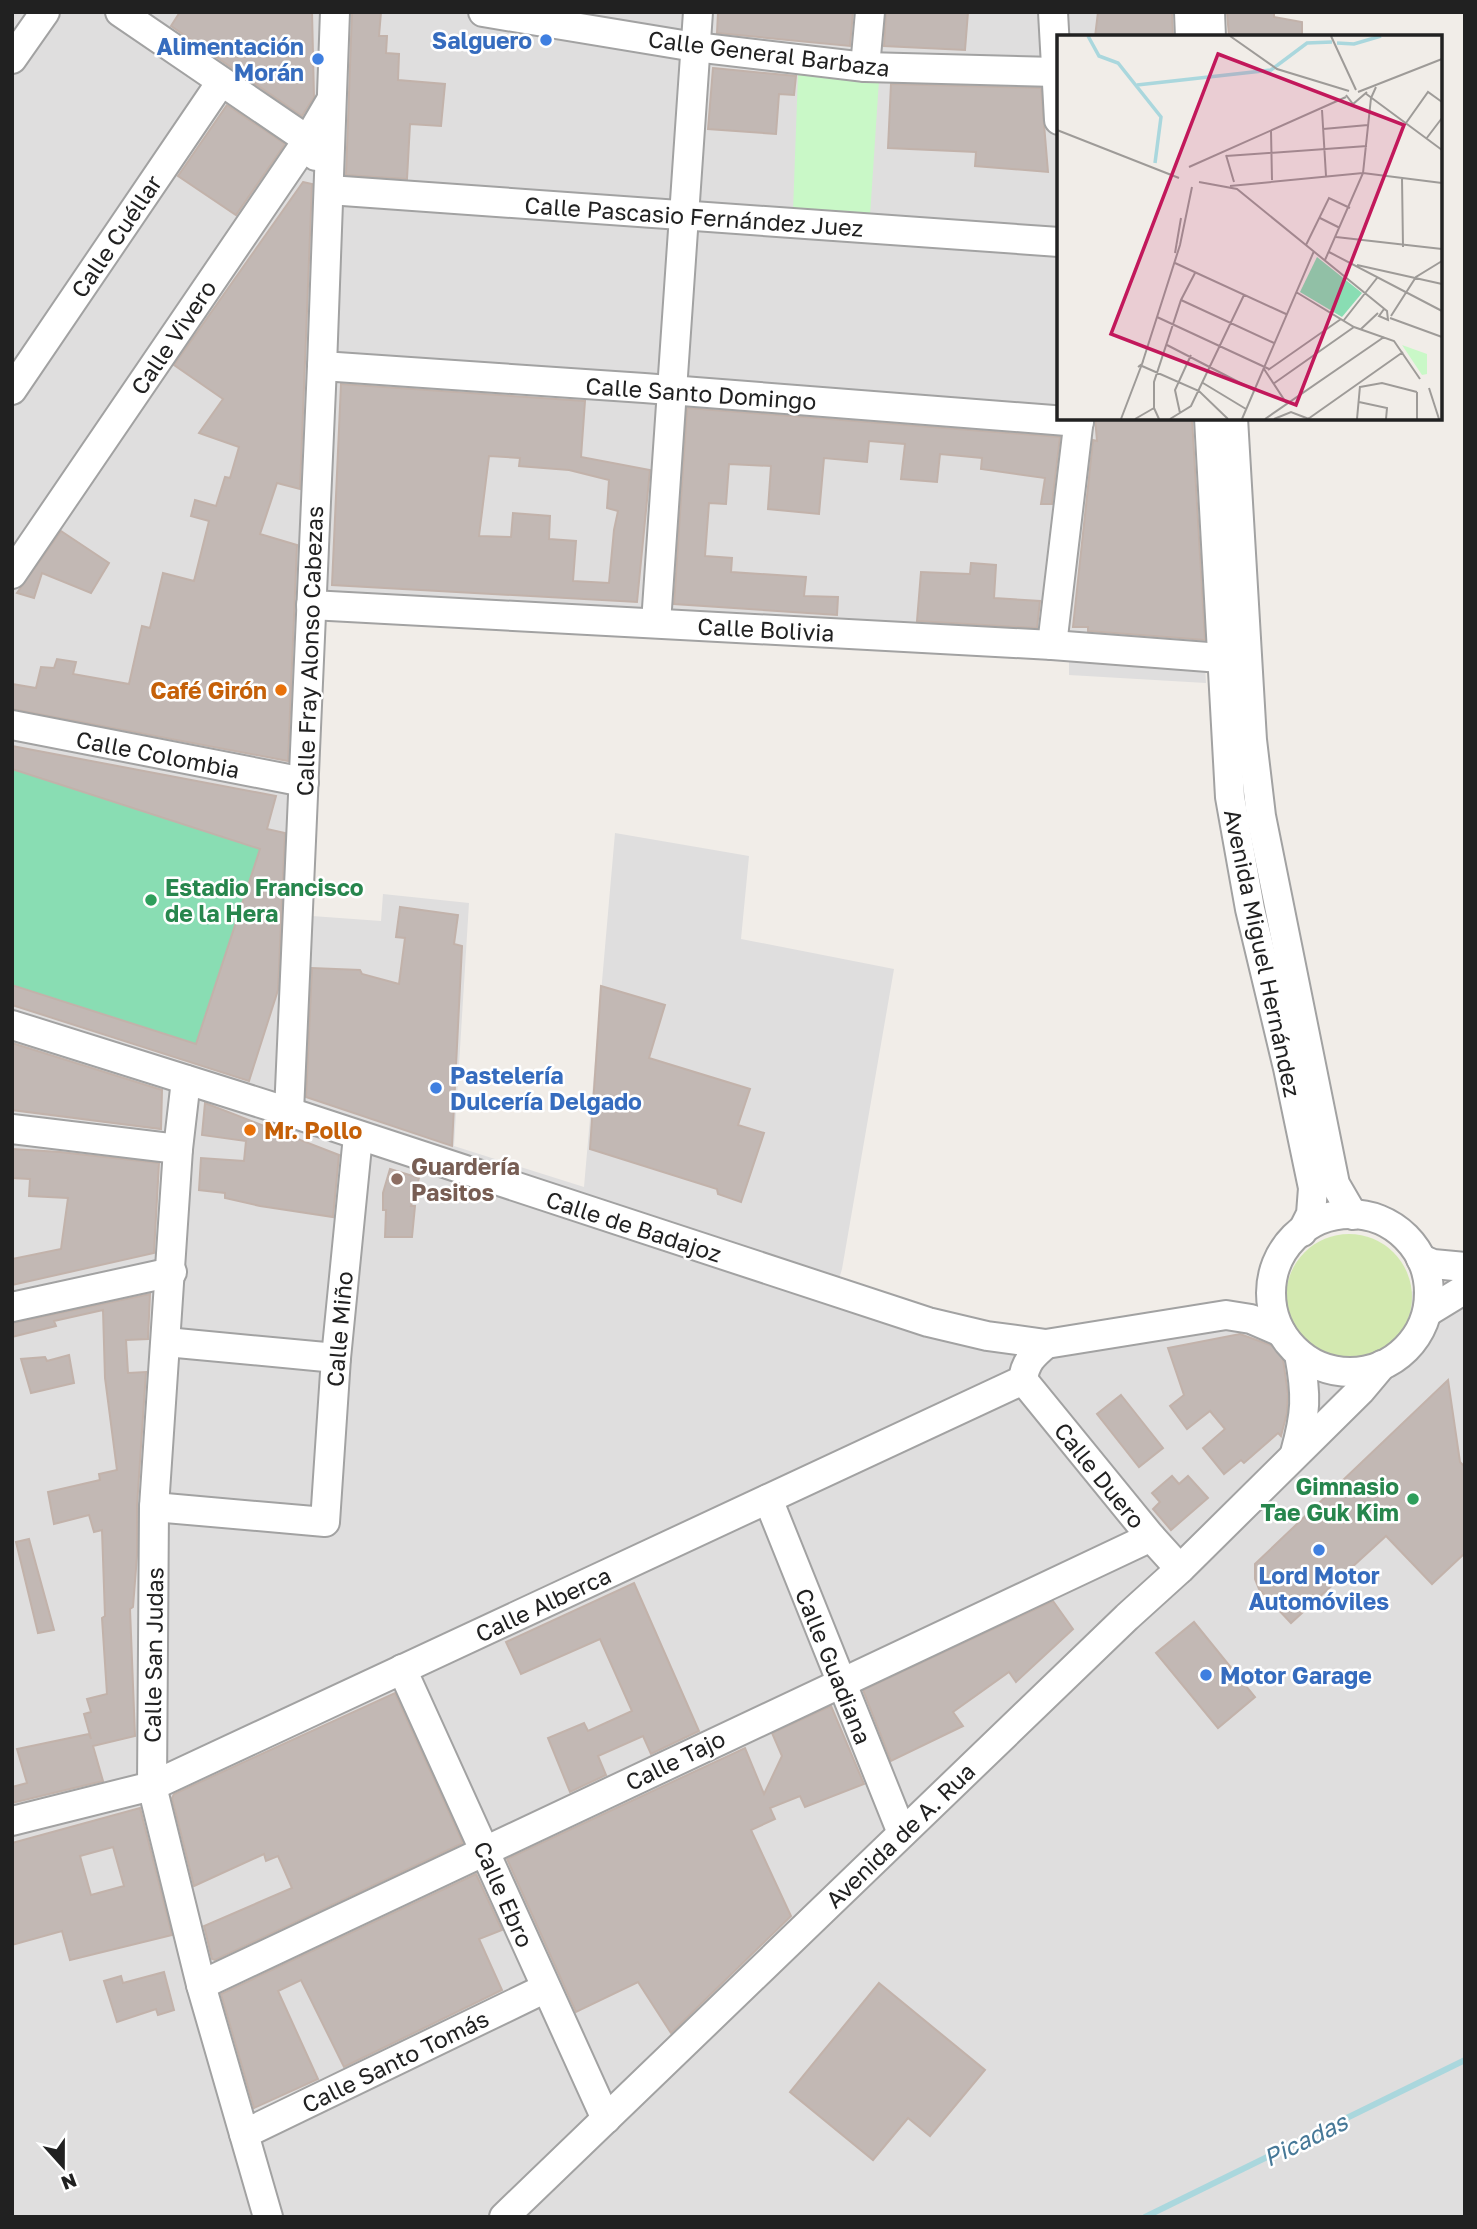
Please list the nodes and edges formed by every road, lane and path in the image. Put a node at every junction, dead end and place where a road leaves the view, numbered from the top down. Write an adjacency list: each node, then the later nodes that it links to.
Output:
1 (45, 12): 13 (street)
2 (120, 12): 16 (street)
3 (335, 12): 18 (street, Calle Fray Alonso Cabezas)
4 (483, 12): 12 (street, Calle General Barbaza)
5 (698, 12): 12 (street)
6 (870, 12): 14 (street)
7 (1053, 12): 15 (street)
8 (1189, 12): 10 (street)
9 (1210, 12): 11 (street)
10 (1190, 35)
11 (1211, 35)
12 (695, 47): 14 (street, Calle General Barbaza); 22 (street)
13 (12, 59)
14 (865, 67): 15 (street, Calle General Barbaza)
15 (1056, 72): 17 (street)
16 (220, 82): 19 (street); 25 (street, Calle Cuéllar)
17 (1057, 88)
18 (331, 99): 19 (street, Calle Vivero); 21 (street, Calle Fray Alonso Cabezas)
19 (307, 141): 20 (street, Calle Vivero); 21 (street, Calle Fray Alonso Cabezas)
20 (284, 174): 21 (street); 31 (street, Calle Vivero)
21 (325, 180): 22 (street, Calle Pascasio Fernández Juez); 24 (street, Calle Fray Alonso Cabezas)
22 (684, 215): 23 (street, Calle Pascasio Fernández Juez); 26 (street)
23 (1057, 242)
24 (322, 366): 26 (street, Calle Santo Domingo); 32 (street, Calle Fray Alonso Cabezas)
25 (12, 390)
26 (672, 391): 27 (street, Calle Santo Domingo); 33 (street)
27 (1057, 418)
28 (1079, 420): 34 (street)
29 (1209, 420): 35 (street, Avenida Miguel Hernández)
30 (1233, 420): 44 (street, Avenida Miguel Hernández)
31 (12, 574)
32 (310, 605): 33 (street, Calle Bolivia); 37 (street, Calle Fray Alonso Cabezas)
33 (656, 623): 34 (street, Calle Bolivia)
34 (1052, 645): 35 (street, Calle Bolivia)
35 (1222, 658): 45 (street, Avenida Miguel Hernández)
36 (12, 725): 37 (street, Calle Colombia)
37 (304, 782): 40 (street, Calle Fray Alonso Cabezas)
38 (12, 1025): 39 (street, Calle de Badajoz)
39 (186, 1080): 40 (street, Calle de Badajoz); 43 (street, Calle San Judas)
40 (289, 1112): 42 (street, Calle de Badajoz)
41 (12, 1129): 43 (street)
42 (358, 1136): 56 (street, Calle de Badajoz); 58 (street, Calle Miño)
43 (178, 1149): 48 (street, Calle San Judas)
44 (1353, 1215): 45 (street); 46 (street)
45 (1302, 1232): 49 (street)
46 (1421, 1259): 47 (street); 52 (street)
47 (1465, 1267)
48 (172, 1272): 51 (street); 55 (street, Calle San Judas)
49 (1271, 1284): 53 (street, Calle de Badajoz); 54 (street)
50 (1465, 1289): 52 (street)
51 (12, 1307)
52 (1429, 1311): 59 (street)
53 (1226, 1315): 54 (street, Calle de Badajoz); 56 (street, Calle de Badajoz)
54 (1281, 1332): 57 (street)
55 (166, 1342): 58 (street); 63 (street, Calle San Judas)
56 (1046, 1344): 60 (street)
57 (1299, 1354): 59 (street); 61 (street, Avenida de A. Rua)
58 (336, 1358): 63 (street, Calle Miño)
59 (1382, 1365): 61 (street, Avenida de A. Rua)
60 (1023, 1380): 62 (street, Calle Alberca); 64 (street, Calle Duero)
61 (1295, 1453): 65 (street, Avenida de A. Rua)
62 (768, 1499): 66 (street, Calle Alberca); 67 (street, Calle Guadiana)
63 (154, 1507): 68 (street, Calle San Judas)
64 (1151, 1537): 65 (street, Calle Duero); 67 (street, Calle Tajo)
65 (1180, 1569): 70 (street, Avenida de A. Rua)
66 (402, 1669): 68 (street, Calle Alberca); 71 (street, Calle Ebro)
67 (839, 1681): 70 (street, Calle Guadiana); 71 (street, Calle Tajo)
68 (152, 1786): 69 (street, Calle Alberca); 72 (street, Calle San Judas)
69 (12, 1821)
70 (902, 1833): 74 (street, Avenida de A. Rua)
71 (485, 1852): 72 (street, Calle Tajo); 73 (street, Calle Ebro)
72 (201, 1985): 75 (street, Calle San Judas)
73 (547, 1987): 74 (street, Calle Ebro); 75 (street, Calle Santo Tomás)
74 (606, 2119): 77 (street, Avenida de A. Rua)
75 (244, 2134): 76 (street, Calle San Judas)
76 (268, 2217)
77 (504, 2217)

